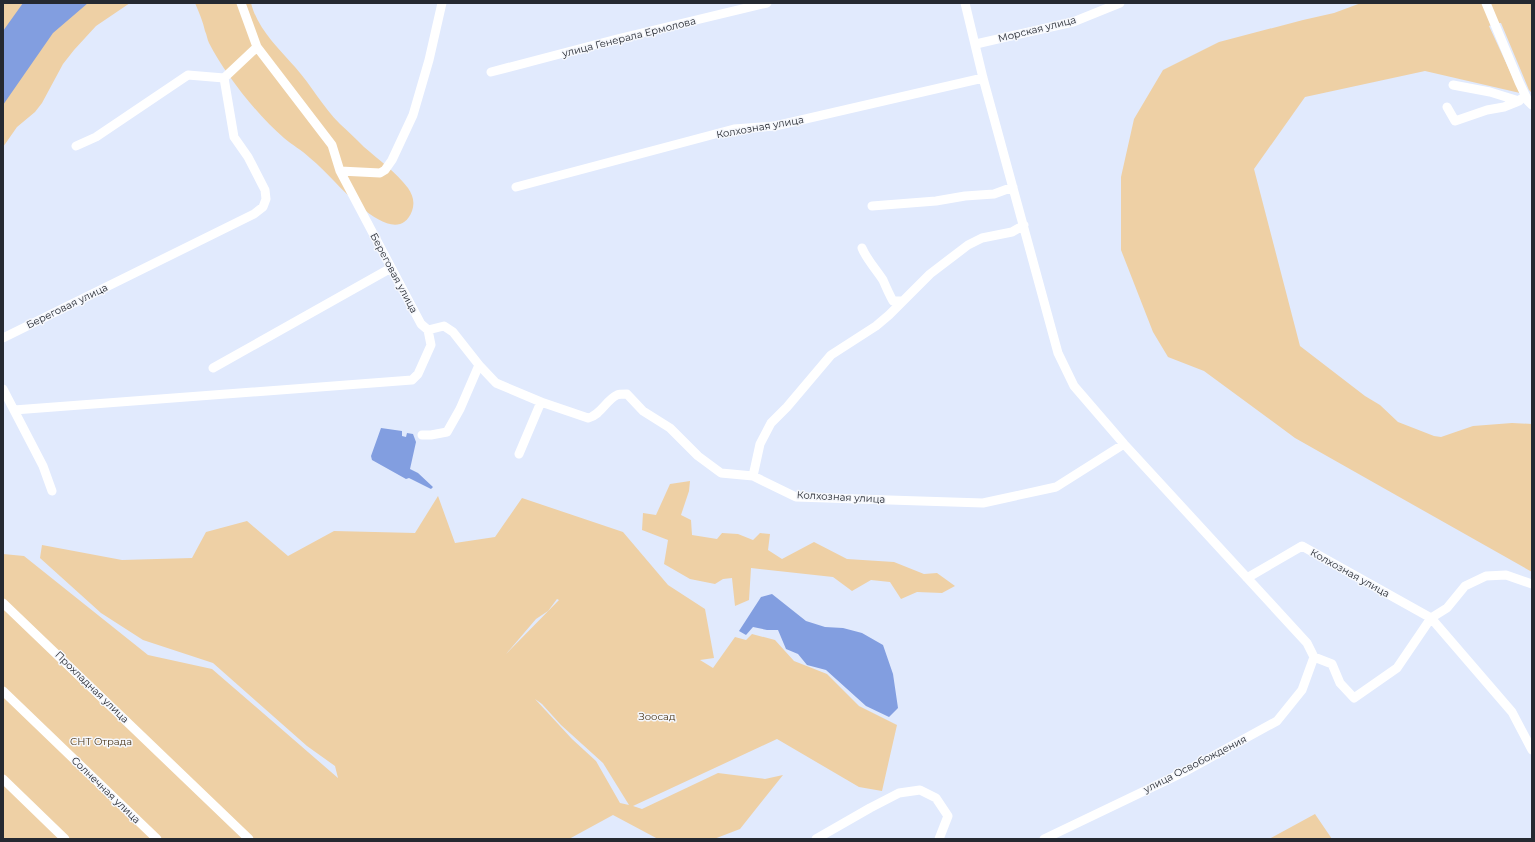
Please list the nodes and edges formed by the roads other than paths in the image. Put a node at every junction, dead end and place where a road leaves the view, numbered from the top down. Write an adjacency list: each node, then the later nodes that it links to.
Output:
1 (241, 3): 8 (street, Береговая улица)
2 (442, 3): 17 (street)
3 (965, 3): 7 (street)
4 (1120, 3): 7 (street, Морская улица)
5 (1486, 3): 13 (street)
6 (763, 4): 9 (street, улица Генерала Ермолова)
7 (976, 44): 11 (street)
8 (257, 47): 10 (street); 17 (street, Береговая улица)
9 (491, 72)
10 (224, 78): 16 (street); 26 (street, Береговая улица)
11 (983, 78): 18 (street); 19 (street, Колхозная улица)
12 (1453, 85): 13 (street)
13 (1522, 99): 14 (street); 15 (street)
14 (1532, 106)
15 (1447, 107)
16 (76, 146)
17 (340, 171): 23 (street, Береговая улица)
18 (1013, 187): 20 (street); 21 (street)
19 (516, 188)
20 (872, 206)
21 (1024, 225): 24 (street); 33 (street)
22 (862, 248): 24 (street)
23 (391, 268): 25 (street, Береговая улица); 28 (street)
24 (902, 301): 35 (street)
25 (428, 330): 27 (street); 31 (street)
26 (3, 338)
27 (480, 365): 30 (street); 32 (street)
28 (213, 368)
29 (3, 389): 31 (street)
30 (541, 402): 34 (street); 35 (street, Колхозная улица)
31 (14, 410): 36 (street)
32 (422, 435)
33 (1124, 444): 35 (street, Колхозная улица); 37 (street)
34 (519, 454)
35 (753, 476)
36 (52, 490)
37 (1247, 578): 40 (street, Колхозная улица); 41 (street)
38 (1532, 584): 40 (street)
39 (3, 603): 47 (street, Прохладная улица)
40 (1431, 618): 41 (street); 43 (street)
41 (1314, 657): 50 (street, улица Освобождения)
42 (3, 691): 46 (street, Солнечная улица)
43 (1532, 750)
44 (3, 779): 45 (street)
45 (65, 839)
46 (158, 839)
47 (249, 839)
48 (816, 839): 49 (street)
49 (939, 839)
50 (1044, 839)

